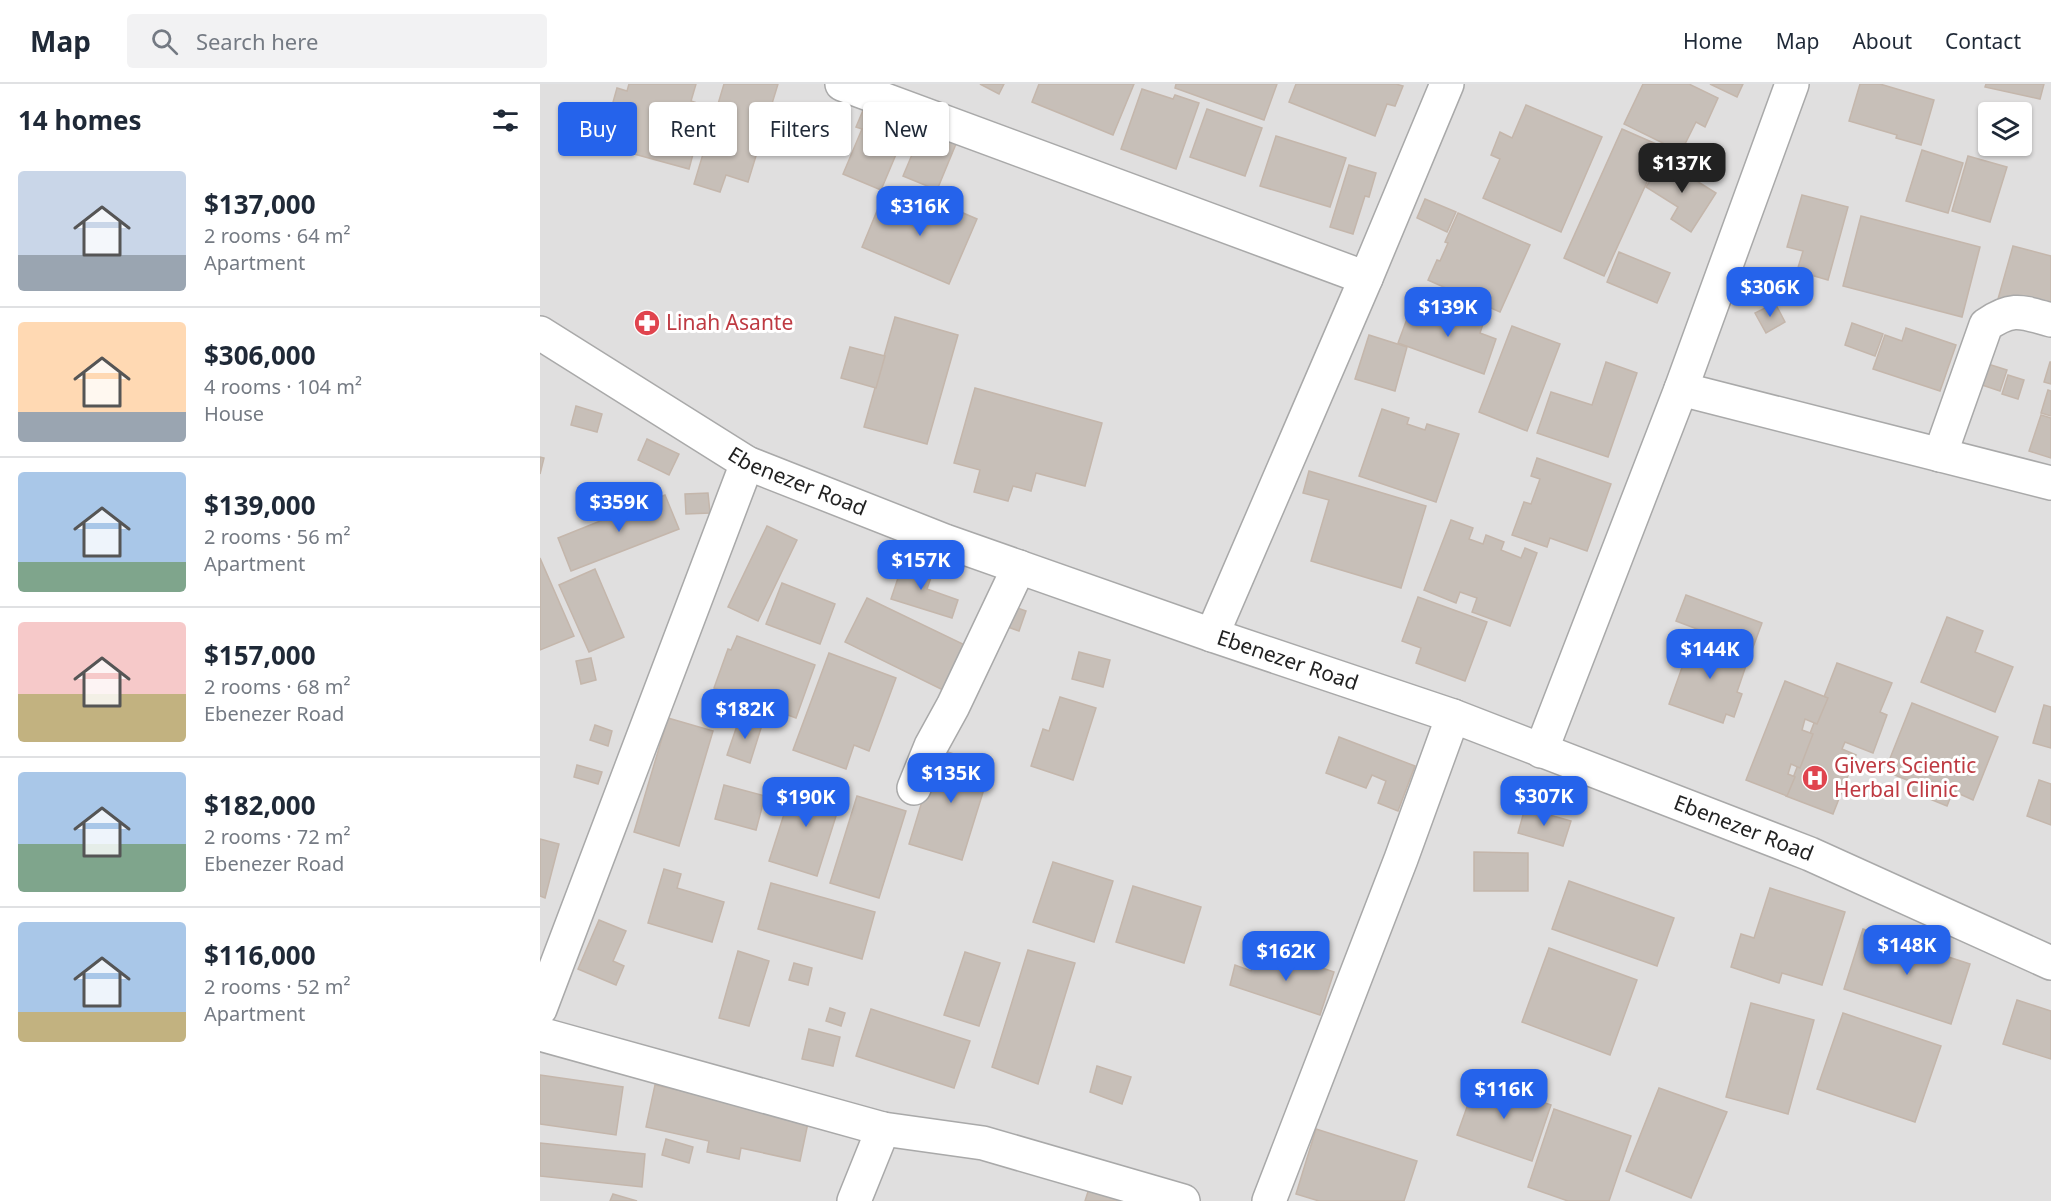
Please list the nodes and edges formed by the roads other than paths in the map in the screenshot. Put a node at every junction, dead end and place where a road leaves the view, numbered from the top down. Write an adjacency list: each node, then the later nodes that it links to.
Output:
1 (842, 84): 4 (street)
2 (1447, 84): 4 (street)
3 (1792, 84): 7 (street)
4 (1366, 278): 12 (street)
5 (2051, 320): 8 (street)
6 (540, 333): 9 (street, Ebenezer Road)
7 (1681, 389): 8 (street); 14 (street)
8 (1940, 455): 10 (street)
9 (747, 463): 11 (street, Ebenezer Road); 17 (street)
10 (2051, 483)
11 (1019, 567): 12 (street, Ebenezer Road); 15 (street)
12 (1212, 635): 13 (street, Ebenezer Road)
13 (1453, 716): 14 (street, Ebenezer Road); 22 (street)
14 (1541, 751): 16 (street, Ebenezer Road)
15 (914, 788)
16 (2051, 963)
17 (540, 1009)
18 (540, 1034): 19 (street)
19 (883, 1129): 20 (street); 21 (street)
20 (854, 1201)
21 (1183, 1201)
22 (1269, 1201)

